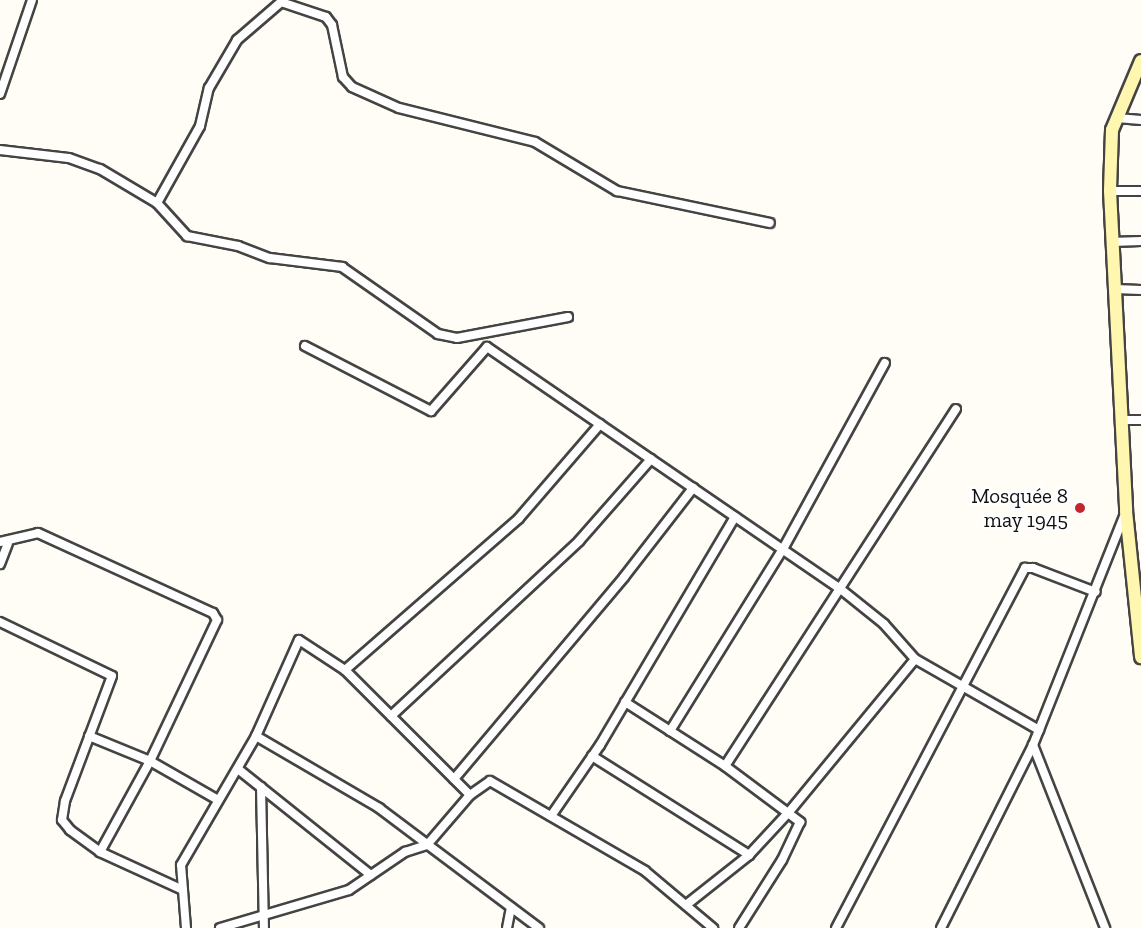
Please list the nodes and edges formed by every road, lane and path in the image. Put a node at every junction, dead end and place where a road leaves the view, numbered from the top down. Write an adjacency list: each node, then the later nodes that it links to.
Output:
1 (32, 0): 3 (street)
2 (1141, 61): 4 (street)
3 (0, 94)
4 (1117, 118): 5 (street); 7 (street)
5 (1141, 120)
6 (0, 150): 9 (street)
7 (1110, 191): 8 (street); 11 (street)
8 (1141, 191)
9 (157, 203): 10 (street); 15 (street)
10 (770, 223)
11 (1111, 242): 12 (street); 13 (street)
12 (1141, 242)
13 (1115, 289): 14 (street); 19 (street)
14 (1141, 290)
15 (567, 316)
16 (305, 346): 21 (street)
17 (885, 363): 27 (street)
18 (956, 409): 30 (street)
19 (1124, 420): 20 (street); 24 (street)
20 (1141, 420)
21 (600, 424): 22 (street); 35 (street)
22 (651, 459): 23 (street); 38 (street)
23 (693, 488): 25 (street); 48 (street)
24 (1126, 511): 28 (street); 31 (street)
25 (735, 517): 27 (street); 37 (street)
26 (4, 543): 29 (street); 45 (street)
27 (783, 549): 30 (street); 39 (street)
28 (1135, 558): 33 (street)
29 (0, 564)
30 (838, 587): 34 (street); 46 (street)
31 (1096, 592): 36 (street); 40 (street)
32 (0, 622): 41 (street)
33 (1140, 650)
34 (915, 659): 36 (street); 52 (street)
35 (345, 670): 38 (street); 42 (street)
36 (964, 689): 40 (street); 69 (street)
37 (625, 702): 39 (street); 44 (street)
38 (391, 716): 48 (street)
39 (670, 730): 46 (street)
40 (1039, 730): 43 (street)
41 (89, 736): 45 (street); 55 (street)
42 (256, 736): 47 (street); 54 (street)
43 (1033, 745): 70 (street); 71 (street)
44 (592, 756): 53 (street); 56 (street)
45 (150, 761): 51 (street); 55 (street)
46 (725, 766): 52 (street)
47 (238, 769): 49 (street); 51 (street)
48 (454, 779): 50 (street)
49 (261, 787): 57 (street); 61 (street)
50 (470, 795): 53 (street); 54 (street)
51 (218, 800): 58 (street)
52 (789, 812): 56 (street); 68 (street)
53 (551, 816): 59 (street)
54 (427, 845): 57 (street); 60 (street)
55 (100, 852): 58 (street)
56 (748, 855): 59 (street)
57 (372, 875): 61 (street)
58 (183, 890): 62 (street)
59 (686, 905): 67 (street)
60 (511, 907): 65 (street); 66 (street)
61 (264, 913): 63 (street); 64 (street)
62 (186, 928)
63 (220, 928)
64 (264, 928)
65 (507, 928)
66 (539, 928)
67 (713, 928)
68 (739, 928)
69 (836, 928)
70 (941, 928)
71 (1105, 928)

